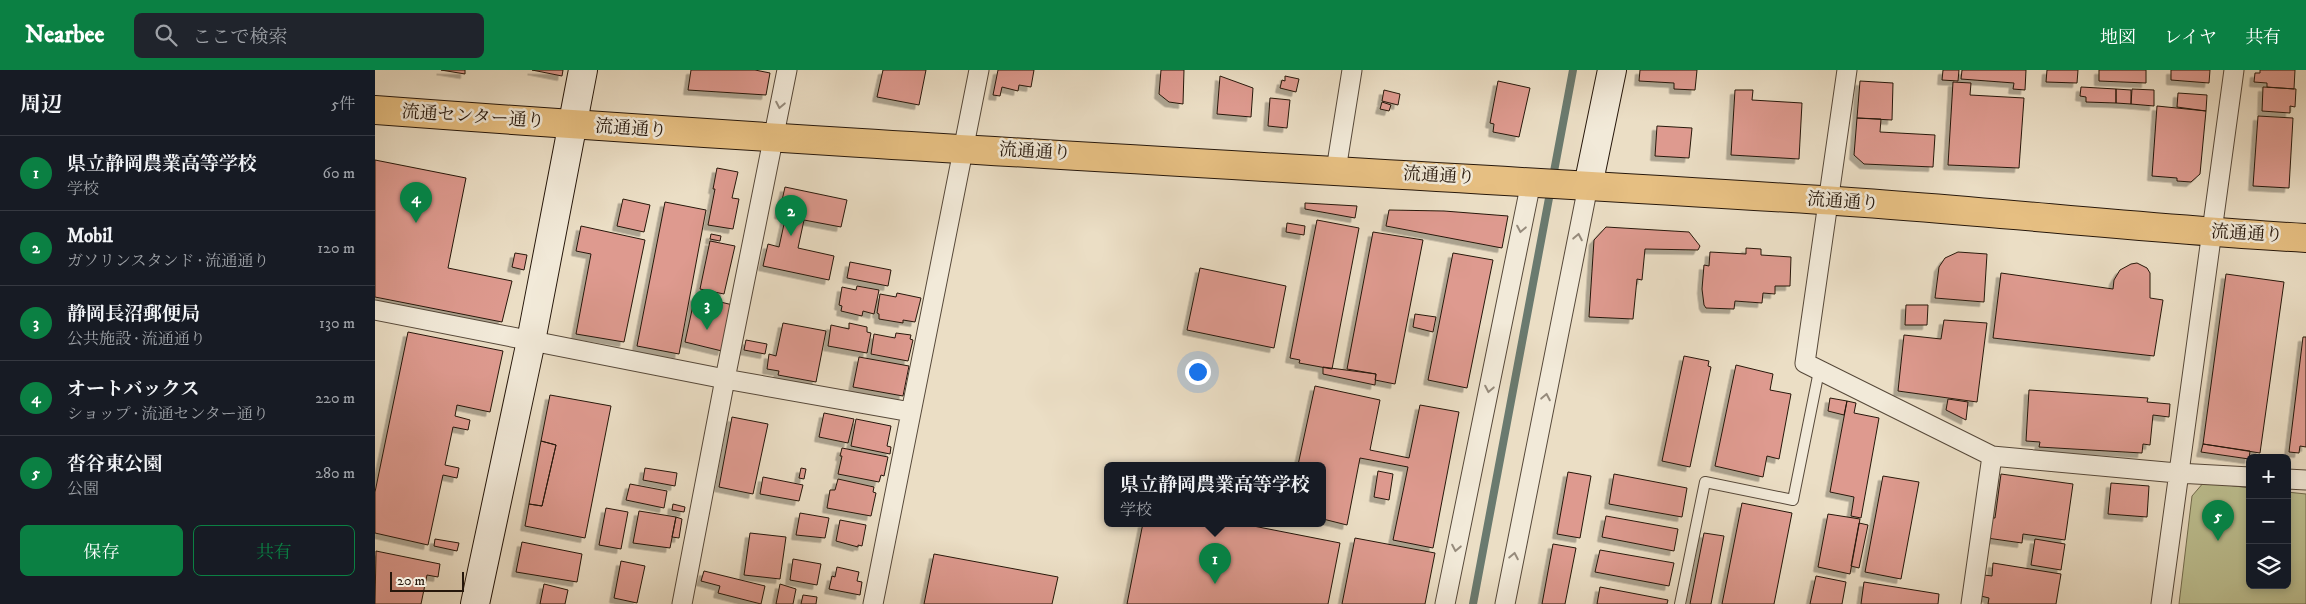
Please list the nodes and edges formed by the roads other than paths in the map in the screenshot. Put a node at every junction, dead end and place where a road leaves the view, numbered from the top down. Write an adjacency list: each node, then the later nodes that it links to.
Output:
1 (583, 70): 9 (street)
2 (787, 70): 10 (street, one-way to 10)
3 (979, 70): 11 (street)
4 (1352, 70): 12 (street)
5 (1612, 70): 14 (street)
6 (1847, 70): 15 (street)
7 (2234, 70): 16 (street)
8 (375, 110): 9 (main road, 流通センター通り)
9 (571, 125): 10 (main road, 流通通り); 19 (street)
10 (773, 139): 11 (main road, 流通通り); 21 (street)
11 (964, 148): 12 (main road, 流通通り); 22 (street)
12 (1335, 170): 13 (main road, 流通通り)
13 (1531, 182): 14 (main road, 流通通り); 31 (street, one-way to 31)
14 (1581, 185): 15 (main road, 流通通り); 32 (street, one-way to 14)
15 (1829, 200): 16 (main road, 流通通り); 20 (street)
16 (2210, 232): 17 (main road, 流通通り); 24 (street)
17 (2306, 238)
18 (375, 310): 19 (street)
19 (531, 341): 21 (street); 28 (street)
20 (1819, 371): 23 (street); 33 (lane)
21 (725, 379): 22 (street); 29 (street)
22 (911, 412): 30 (street)
23 (1992, 456): 24 (street); 34 (street)
24 (2177, 473): 25 (street); 35 (street)
25 (2246, 477)
26 (2291, 479): 27 (street)
27 (2306, 480)
28 (475, 604)
29 (682, 604)
30 (873, 604)
31 (1445, 604)
32 (1505, 604)
33 (1680, 604)
34 (1971, 604)
35 (2161, 604)

